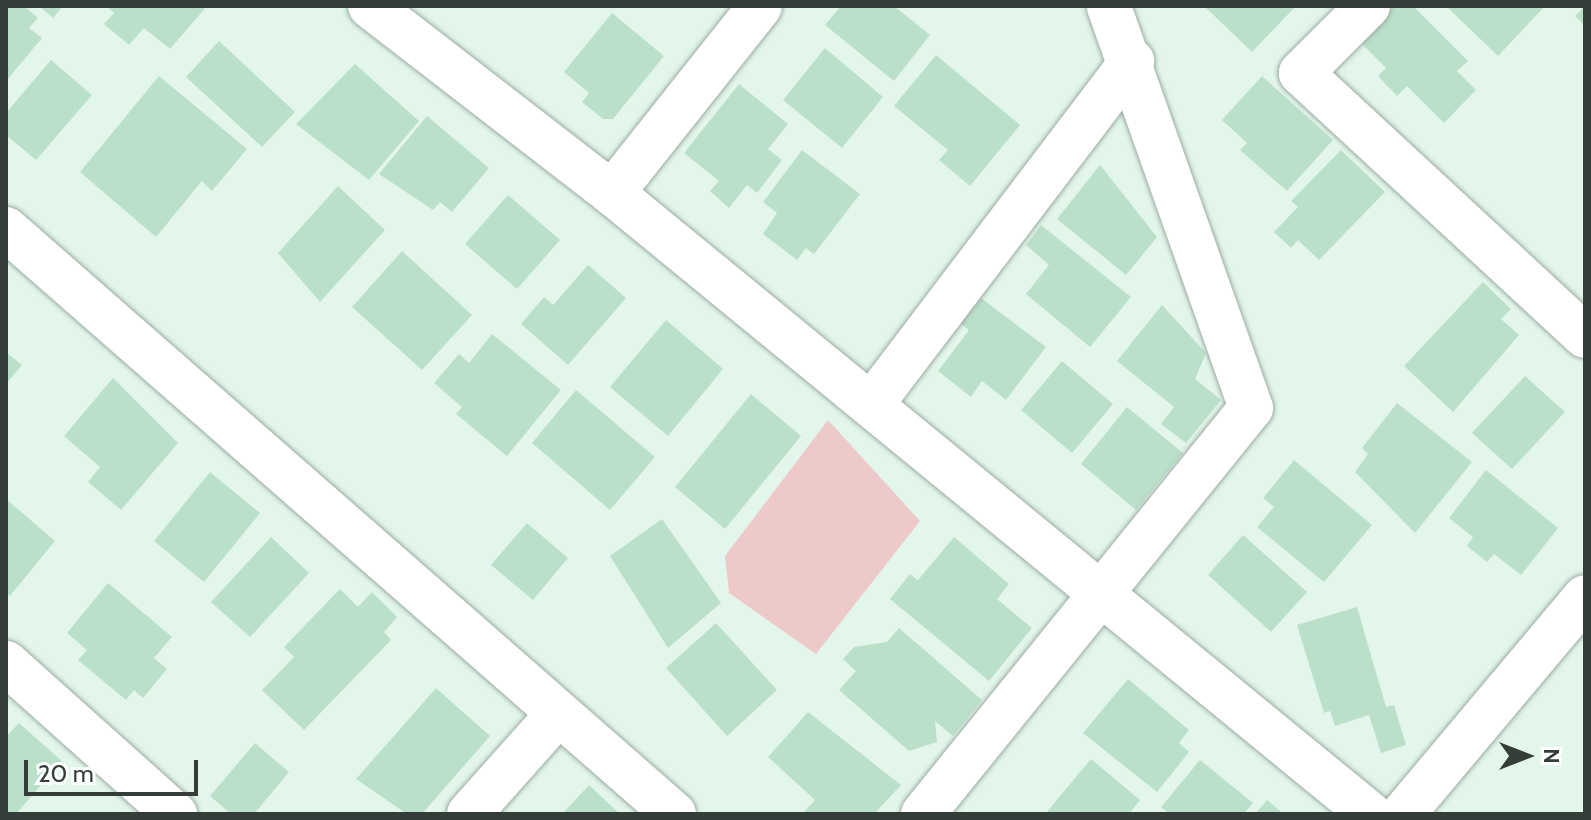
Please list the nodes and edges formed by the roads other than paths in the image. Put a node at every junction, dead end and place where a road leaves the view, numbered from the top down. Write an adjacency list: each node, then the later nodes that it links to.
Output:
1 (370, 6): 6 (street)
2 (760, 6): 6 (street)
3 (1109, 6): 5 (street)
4 (1368, 6): 8 (street)
5 (1132, 61): 9 (street); 10 (street)
6 (612, 193): 9 (street)
7 (6, 229): 13 (street)
8 (1585, 336)
9 (871, 405): 10 (street)
10 (1106, 594): 14 (street); 18 (street)
11 (1585, 597): 14 (street)
12 (6, 663): 15 (street)
13 (558, 714): 16 (street); 17 (street)
14 (1397, 813)
15 (175, 814)
16 (469, 814)
17 (674, 814)
18 (923, 814)

